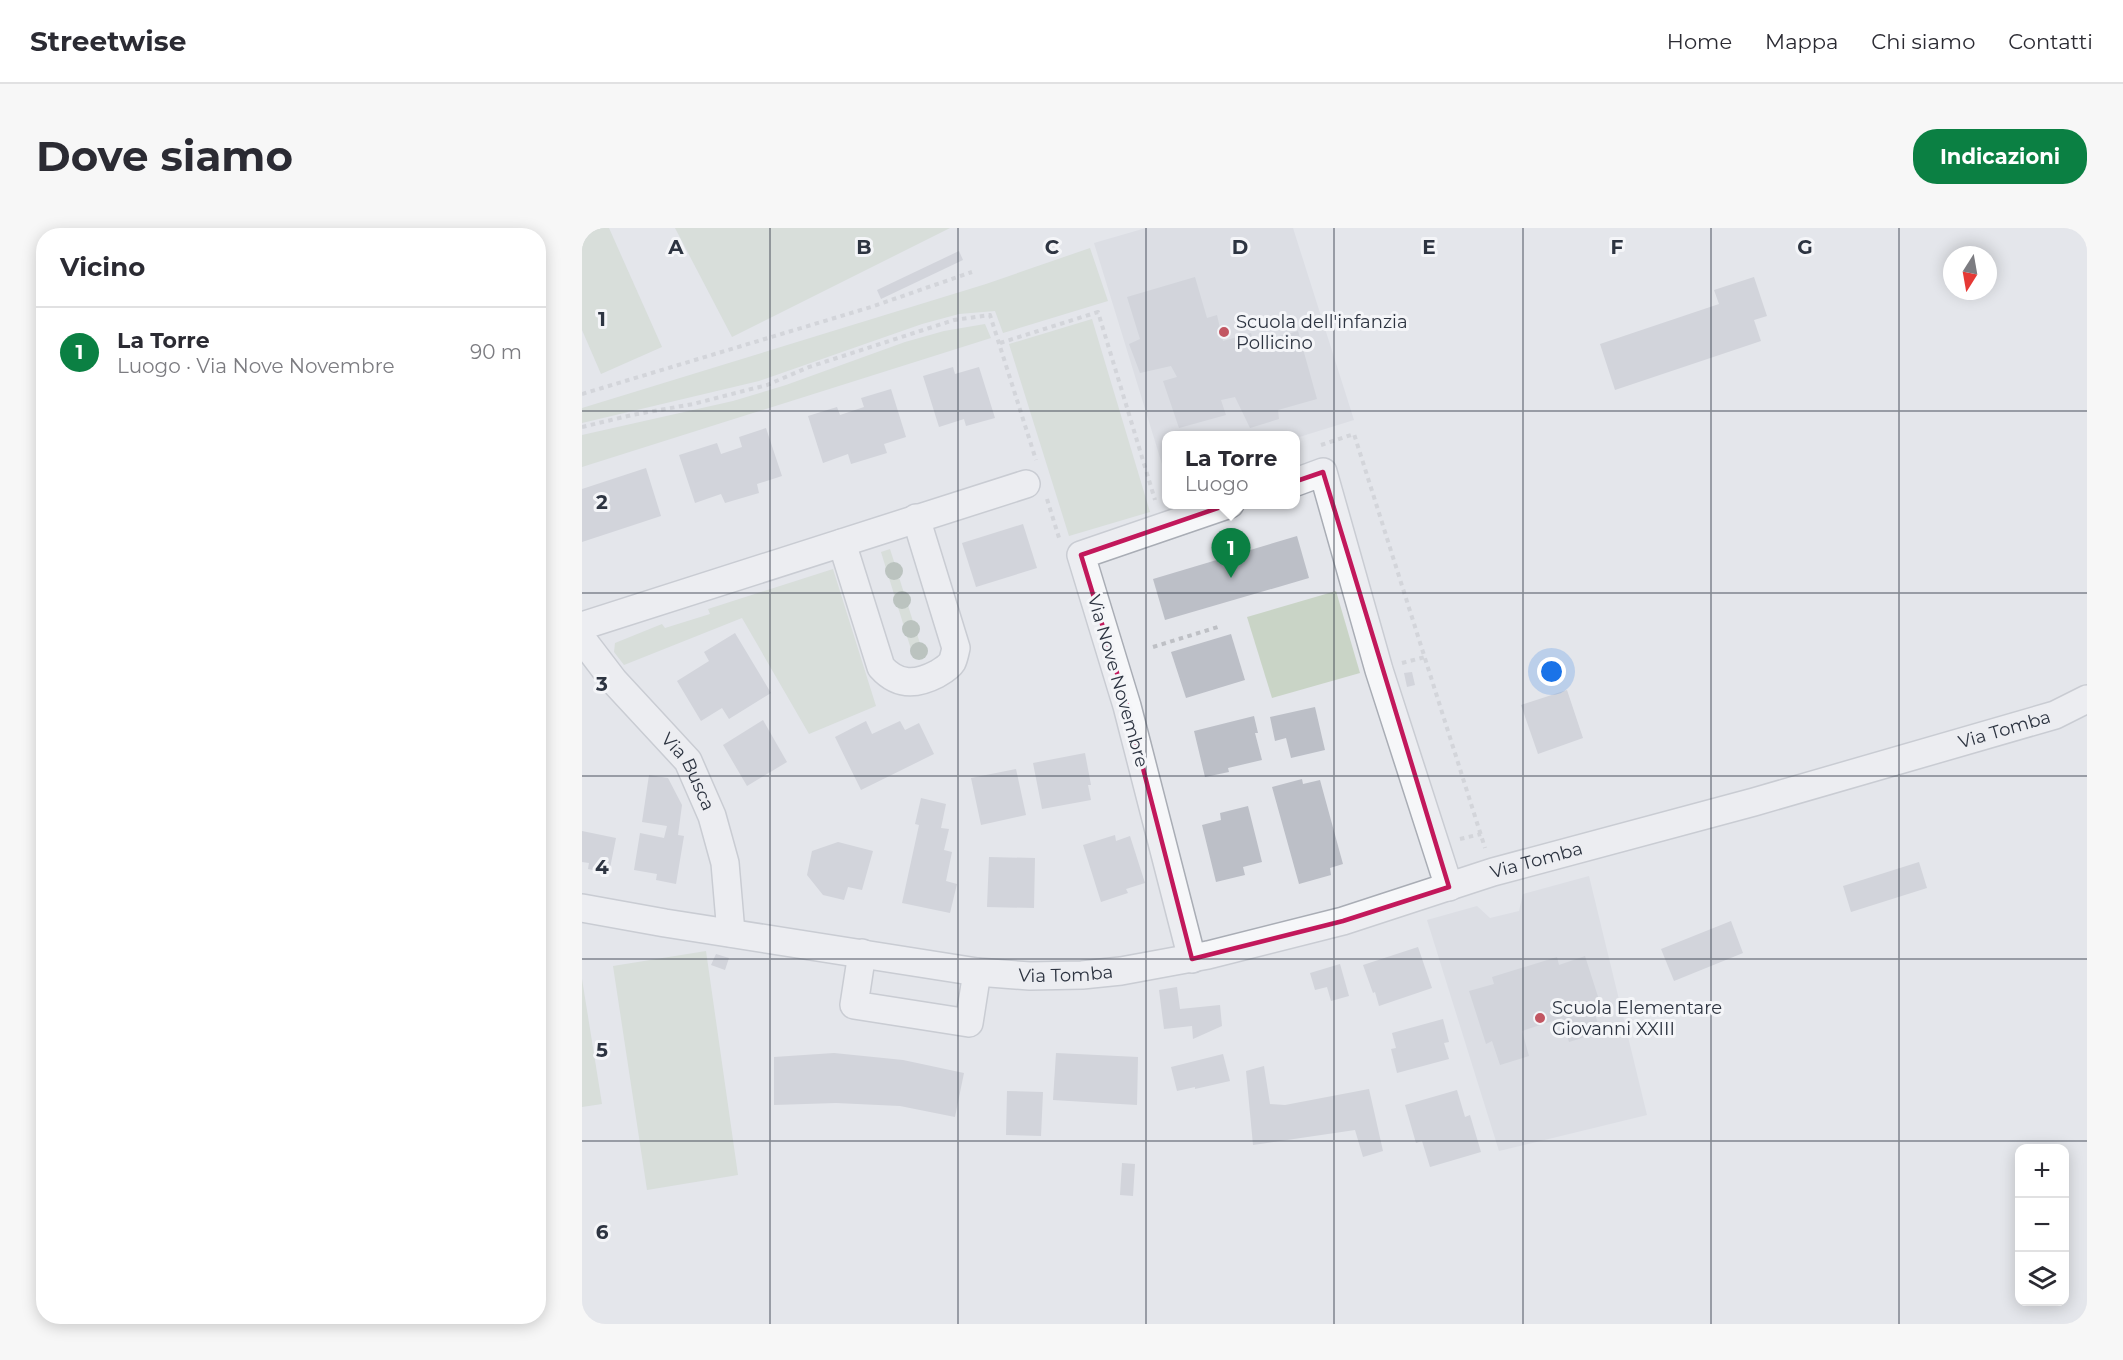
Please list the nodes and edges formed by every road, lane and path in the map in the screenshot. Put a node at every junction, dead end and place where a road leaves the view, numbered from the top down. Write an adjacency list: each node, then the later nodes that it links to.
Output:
1 (972, 272): 3 (path)
2 (1000, 343): 4 (path); 7 (path); 8 (path)
3 (582, 394)
4 (582, 427)
5 (1315, 447): 17 (path)
6 (1300, 481): 23 (street)
7 (1037, 483): 10 (street); 12 (path)
8 (1155, 500)
9 (1215, 509): 27 (street, Via Nove Novembre)
10 (916, 518): 11 (street); 11 (street)
11 (842, 543): 13 (street)
12 (1061, 543)
13 (582, 626)
14 (1221, 626): 16 (path)
15 (582, 639): 25 (street, Via Busca)
16 (1153, 647)
17 (1425, 657): 18 (path); 20 (path)
18 (1399, 664)
19 (2087, 699): 23 (street, Via Tomba)
20 (1480, 834): 21 (path); 22 (path)
21 (1453, 841)
22 (1488, 857)
23 (1449, 887): 27 (street, Via Tomba)
24 (582, 908): 25 (street, Via Tomba)
25 (731, 933): 26 (street, Via Tomba)
26 (862, 953): 28 (street, Via Tomba); 28 (street)
27 (1192, 959): 28 (street, Via Tomba)
28 (977, 972)

